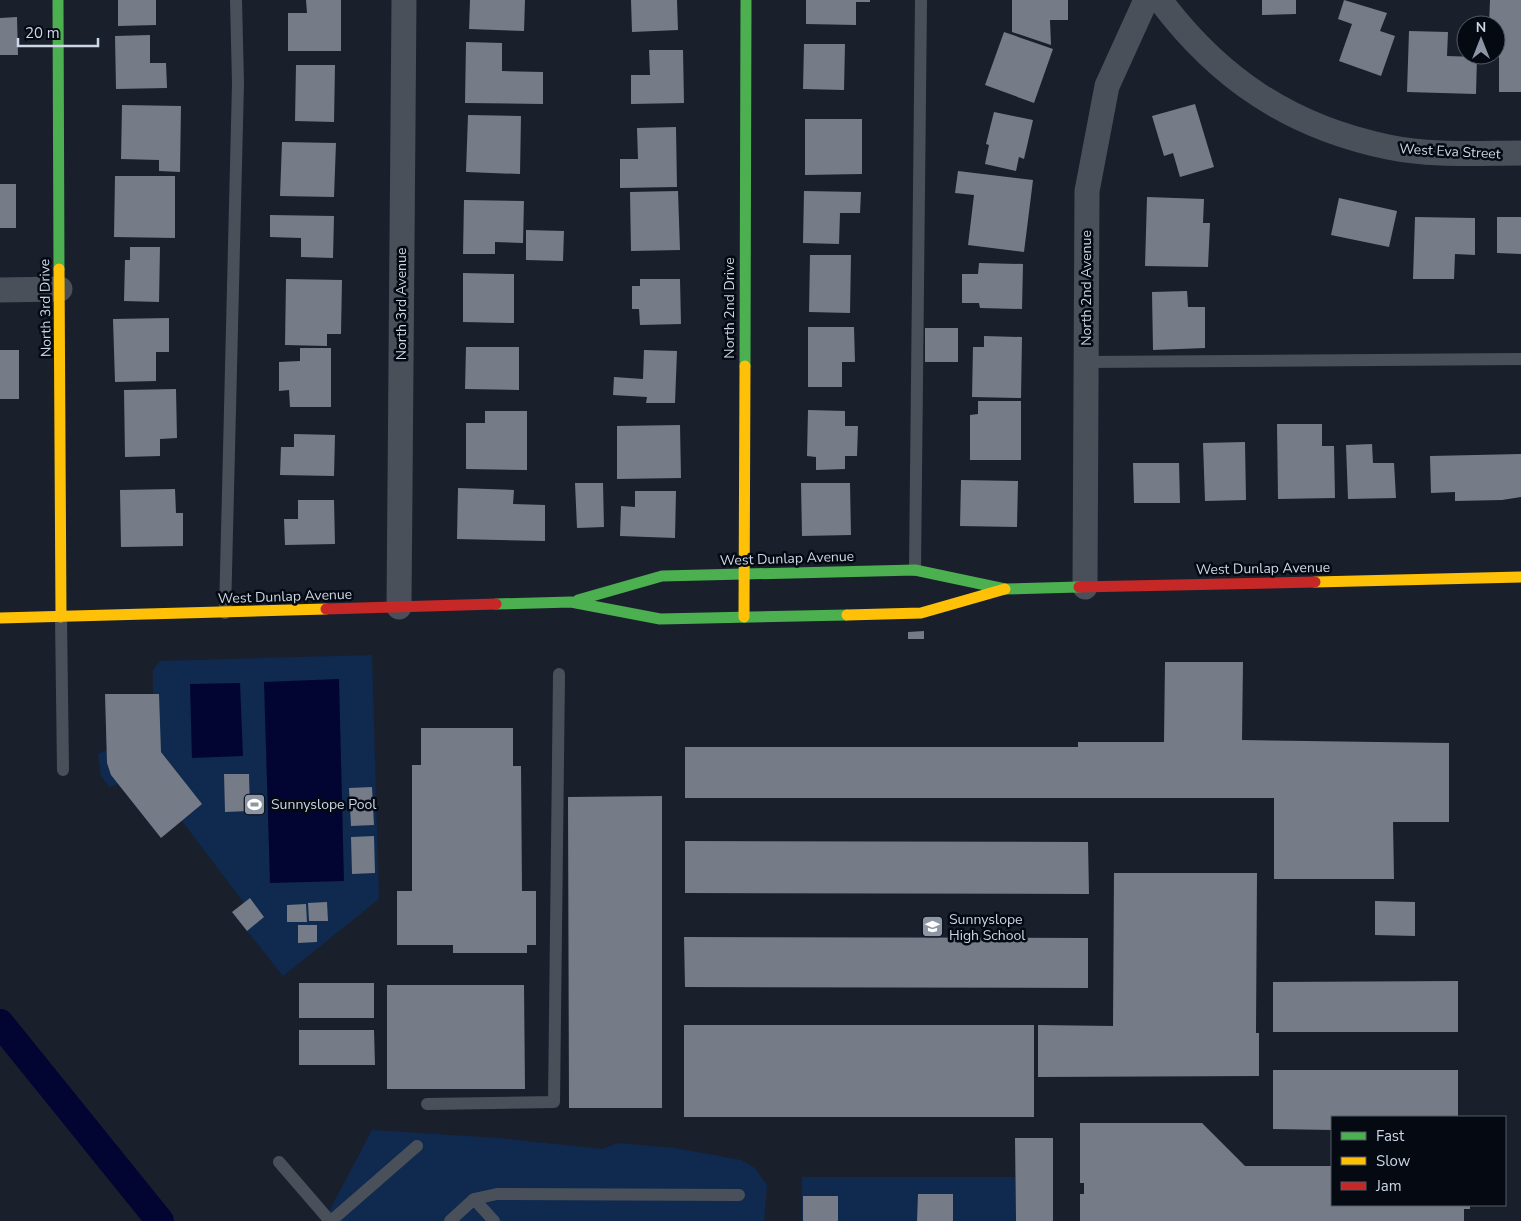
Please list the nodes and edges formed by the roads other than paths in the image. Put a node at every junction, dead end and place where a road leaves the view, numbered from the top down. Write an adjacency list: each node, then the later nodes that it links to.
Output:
1 (58, 0): 9 (main road, North 3rd Drive)
2 (236, 0): 20 (lane)
3 (404, 0): 19 (street, North 3rd Avenue)
4 (746, 0): 14 (main road, North 2nd Drive)
5 (920, 0): 13 (lane)
6 (1146, 0): 12 (street, North 2nd Avenue)
7 (1160, 0): 8 (street, West Eva Street)
8 (1521, 153)
9 (60, 289): 10 (street); 21 (main road, North 3rd Drive)
10 (0, 290)
11 (1521, 359): 12 (lane)
12 (1086, 362): 16 (street, North 2nd Avenue)
13 (915, 570): 14 (main road, West Dunlap Avenue); 17 (main road, West Dunlap Avenue)
14 (743, 574): 18 (main road, West Dunlap Avenue); 22 (main road, North 2nd Drive)
15 (1521, 577): 16 (main road, West Dunlap Avenue)
16 (1085, 587): 17 (main road, West Dunlap Avenue)
17 (1005, 589): 22 (main road, West Dunlap Avenue)
18 (571, 602): 19 (main road, West Dunlap Avenue); 22 (main road, West Dunlap Avenue)
19 (399, 607): 20 (main road, West Dunlap Avenue)
20 (225, 613): 21 (main road, West Dunlap Avenue)
21 (61, 617): 23 (main road, West Dunlap Avenue); 25 (lane)
22 (744, 617)
23 (0, 618)
24 (559, 674): 26 (lane)
25 (63, 770)
26 (427, 1104)
27 (417, 1146): 31 (lane)
28 (279, 1162): 31 (lane)
29 (739, 1195): 30 (lane)
30 (474, 1199): 32 (lane); 33 (lane)
31 (331, 1221)
32 (450, 1221)
33 (494, 1221)

